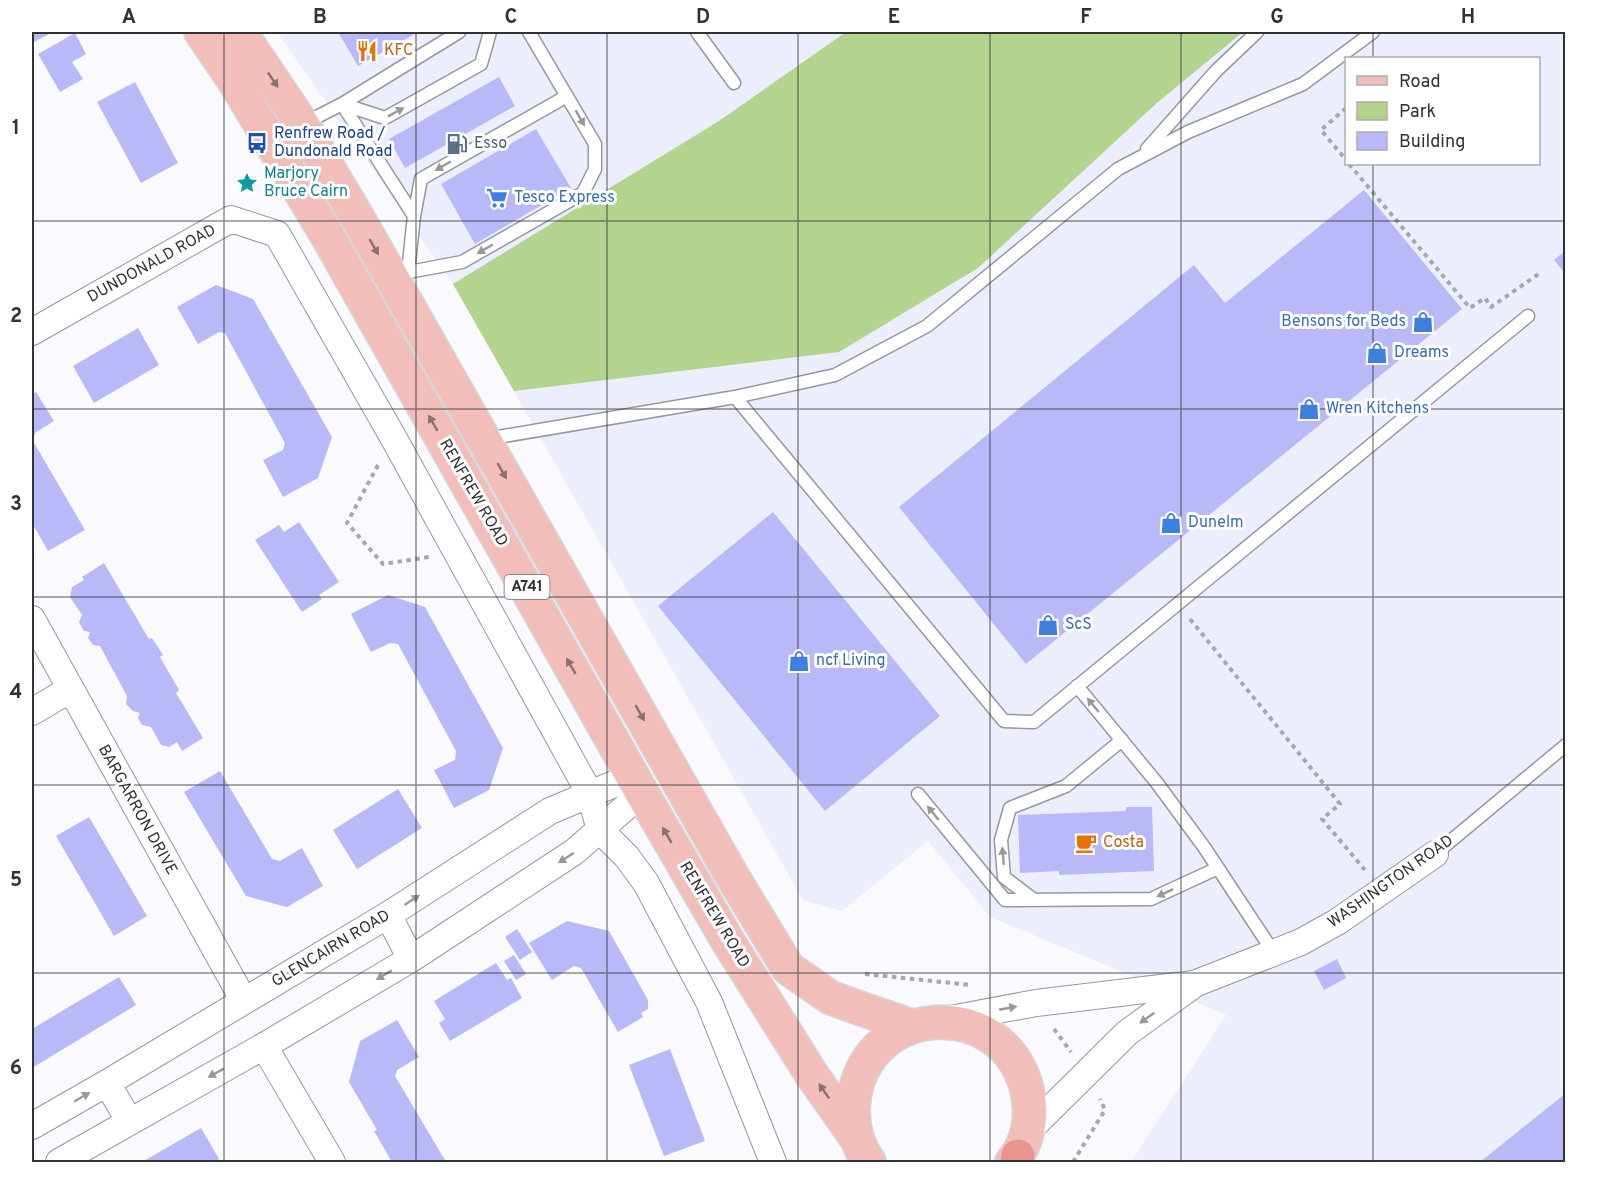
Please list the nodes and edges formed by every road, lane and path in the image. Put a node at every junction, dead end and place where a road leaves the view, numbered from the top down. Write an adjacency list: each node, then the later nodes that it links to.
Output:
1 (201, 32): 33 (main road, RENFREW ROAD / A741, one-way to 1)
2 (240, 32): 13 (main road, A741, one-way to 13)
3 (459, 32): 11 (lane)
4 (490, 32): 11 (lane, one-way to 4)
5 (529, 32): 10 (lane)
6 (697, 32): 9 (lane)
7 (1257, 32): 14 (lane)
8 (1373, 32): 14 (lane)
9 (734, 83)
10 (567, 96): 17 (lane, one-way to 17); 19 (lane, one-way to 19)
11 (342, 104): 13 (lane); 17 (lane)
12 (1345, 110): 15 (path)
13 (302, 124): 19 (main road, A741, one-way to 19)
14 (1142, 156): 22 (lane)
15 (1345, 158)
16 (1350, 165): 18 (path)
17 (414, 216): 19 (lane)
18 (1540, 273)
19 (399, 274): 24 (main road, A741)
20 (1528, 316): 26 (lane)
21 (32, 332): 23 (street, DUNDONALD ROAD)
22 (735, 397): 24 (lane); 28 (lane)
23 (393, 437): 25 (street); 25 (path)
24 (484, 439): 48 (main road, A741, one-way to 48)
25 (457, 553): 34 (street)
26 (1178, 604): 28 (lane); 39 (path)
27 (32, 619): 29 (street, BARGARRON DRIVE)
28 (1077, 686): 31 (lane, one-way to 28)
29 (69, 690): 30 (street); 47 (street, BARGARRON DRIVE)
30 (32, 712)
31 (1122, 740): 38 (lane); 40 (lane, one-way to 31)
32 (1566, 745): 37 (lane, WASHINGTON ROAD)
33 (637, 784): 34 (street, GLENCAIRN ROAD); 36 (street); 54 (main road, RENFREW ROAD / A741, one-way to 33)
34 (590, 794): 36 (street); 41 (street, GLENCAIRN ROAD, one-way to 34)
35 (918, 794): 40 (lane, one-way to 35)
36 (600, 830): 43 (street, one-way to 43); 57 (street)
37 (1435, 854): 42 (street, WASHINGTON ROAD)
38 (1218, 868): 40 (lane, one-way to 40); 42 (lane)
39 (1365, 870)
40 (1035, 900)
41 (388, 915): 43 (street); 47 (street, GLENCAIRN ROAD)
42 (1274, 953): 45 (street, WASHINGTON ROAD)
43 (411, 959): 49 (street, one-way to 49)
44 (857, 974): 46 (path)
45 (1194, 984): 48 (street, WASHINGTON ROAD, one-way to 45); 53 (street, WASHINGTON ROAD, one-way to 53)
46 (972, 985)
47 (244, 1001): 50 (street, GLENCAIRN ROAD)
48 (925, 1024): 53 (main road); 54 (main road)
49 (264, 1046): 51 (street, one-way to 51); 56 (street)
50 (107, 1083): 51 (street); 52 (street, GLENCAIRN ROAD, one-way to 50)
51 (130, 1122): 55 (street)
52 (32, 1126)
53 (1019, 1153)
54 (865, 1156)
55 (60, 1162)
56 (332, 1162)
57 (773, 1162)

